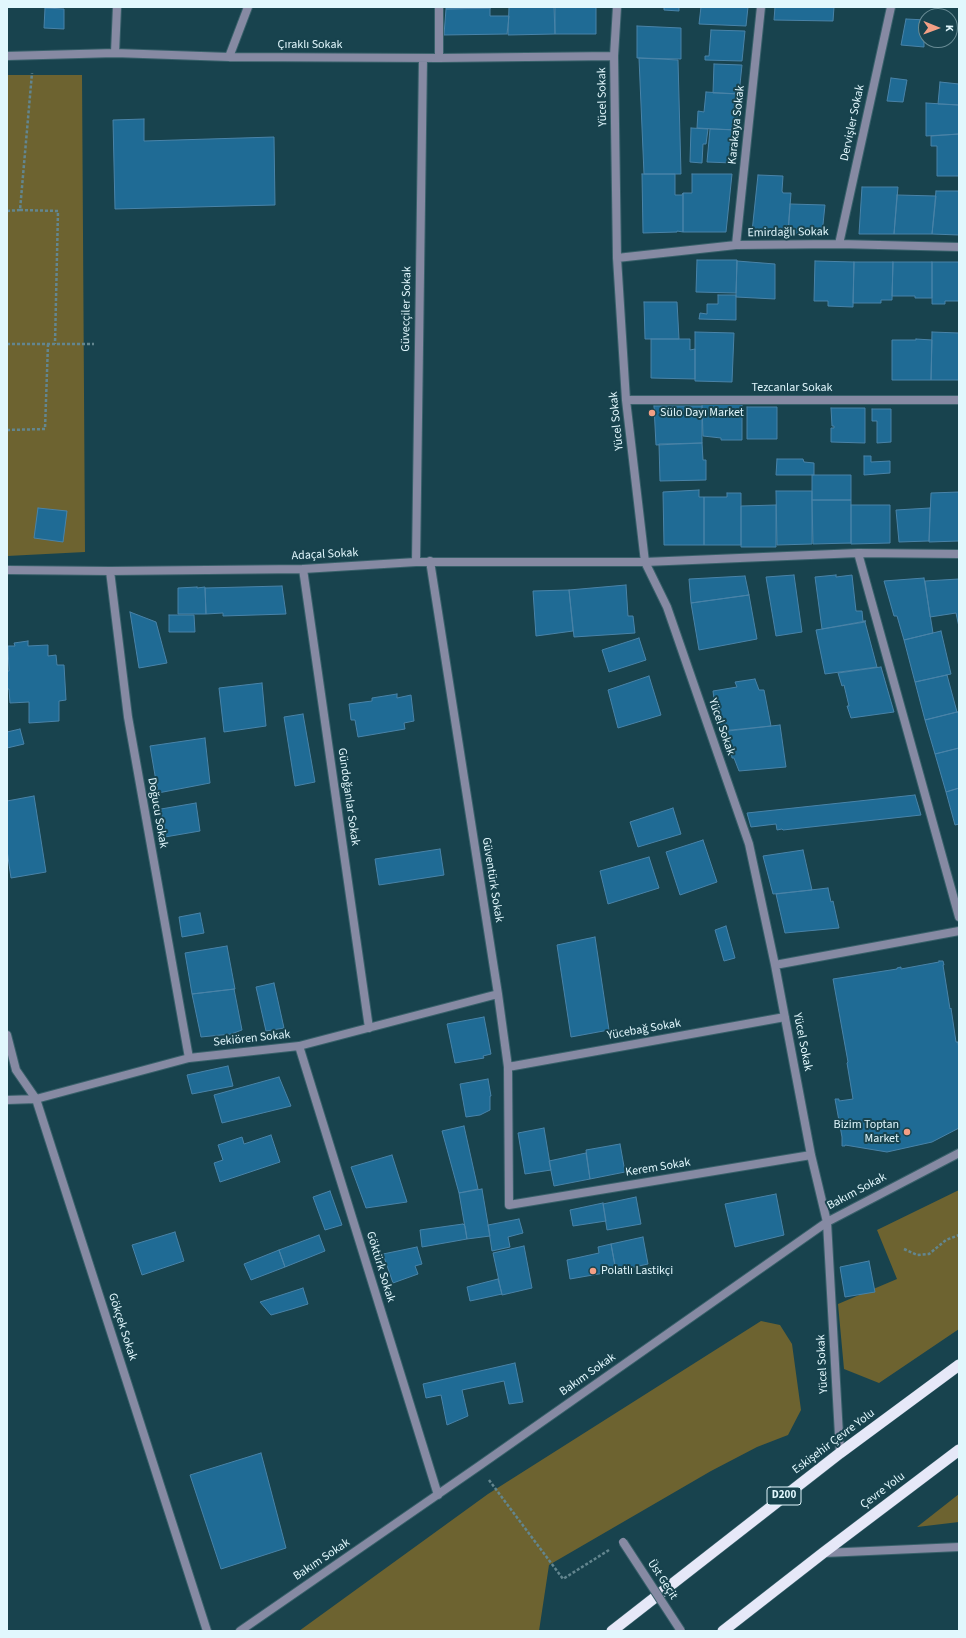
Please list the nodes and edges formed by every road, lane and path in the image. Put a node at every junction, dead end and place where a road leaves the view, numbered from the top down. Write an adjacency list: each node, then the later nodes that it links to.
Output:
1 (117, 7): 7 (street)
2 (248, 7): 11 (street)
3 (439, 7): 13 (street)
4 (617, 7): 10 (street, Yücel Sokak)
5 (761, 7): 17 (street, Karakaya Sokak)
6 (891, 7): 16 (street, Dervişler Sokak)
7 (115, 53): 8 (street, Çıraklı Sokak); 11 (street, Çıraklı Sokak)
8 (34, 54): 9 (street, Çıraklı Sokak); 14 (path)
9 (7, 56)
10 (614, 56): 13 (street, Çıraklı Sokak); 19 (street, Yücel Sokak)
11 (229, 57): 12 (street, Çıraklı Sokak)
12 (423, 58): 13 (street, Çıraklı Sokak); 30 (street, Güvecçiler Sokak)
13 (439, 58)
14 (20, 210): 15 (path); 22 (path)
15 (7, 211)
16 (839, 244): 17 (street, Emirdağlı Sokak); 18 (street, Emirdağlı Sokak)
17 (736, 246): 19 (street, Emirdağlı Sokak)
18 (959, 247)
19 (617, 258): 24 (street, Yücel Sokak)
20 (7, 344): 21 (path)
21 (48, 344): 22 (path); 26 (path)
22 (55, 344): 23 (path)
23 (94, 344)
24 (626, 400): 25 (street, Tezcanlar Sokak); 31 (street, Yücel Sokak)
25 (959, 400)
26 (7, 430)
27 (858, 553): 28 (street, Adaçal Sokak); 31 (street, Adaçal Sokak); 35 (street)
28 (959, 554)
29 (430, 561): 30 (street, Adaçal Sokak); 31 (street, Adaçal Sokak); 38 (street, Güventürk Sokak)
30 (416, 562): 32 (street, Adaçal Sokak)
31 (645, 562): 37 (street, Yücel Sokak)
32 (303, 569): 34 (street, Adaçal Sokak); 40 (street, Gündoğanlar Sokak)
33 (7, 570): 34 (street, Adaçal Sokak)
34 (110, 571): 43 (street, Doğucu Sokak)
35 (959, 917)
36 (959, 931): 37 (street)
37 (775, 965): 39 (street, Yücel Sokak)
38 (498, 994): 40 (street, Sekiören Sokak); 44 (street, Güventürk Sokak)
39 (785, 1017): 44 (street, Yücebağ Sokak); 48 (street, Yücel Sokak)
40 (369, 1028): 42 (street, Sekiören Sokak)
41 (7, 1034): 45 (street, Gökçek Sokak)
42 (299, 1046): 43 (street, Sekiören Sokak); 57 (street, Göktürk Sokak)
43 (189, 1058): 45 (street, Sekiören Sokak)
44 (508, 1067): 49 (street, Güventürk Sokak)
45 (36, 1099): 46 (street, Sekiören Sokak); 61 (street, Gökçek Sokak)
46 (7, 1100)
47 (959, 1153): 50 (street, Bakım Sokak)
48 (811, 1155): 49 (street, Kerem Sokak); 50 (street, Yücel Sokak)
49 (509, 1205)
50 (827, 1222): 55 (street, Yücel Sokak); 56 (street, Bakım Sokak)
51 (959, 1235): 52 (path)
52 (904, 1249)
53 (959, 1365): 55 (highway, Eskişehir Çevre Yolu / D200)
54 (959, 1450): 60 (highway, Çevre Yolu)
55 (840, 1453): 63 (highway, Eskişehir Çevre Yolu / D200)
56 (479, 1466): 57 (street, Bakım Sokak); 58 (path)
57 (438, 1495): 62 (street, Bakım Sokak)
58 (623, 1542): 64 (street, Üst Geçit, bridge)
59 (959, 1547): 60 (street)
60 (823, 1553): 65 (highway)
61 (207, 1631)
62 (240, 1631)
63 (612, 1631)
64 (681, 1631)
65 (723, 1631)

